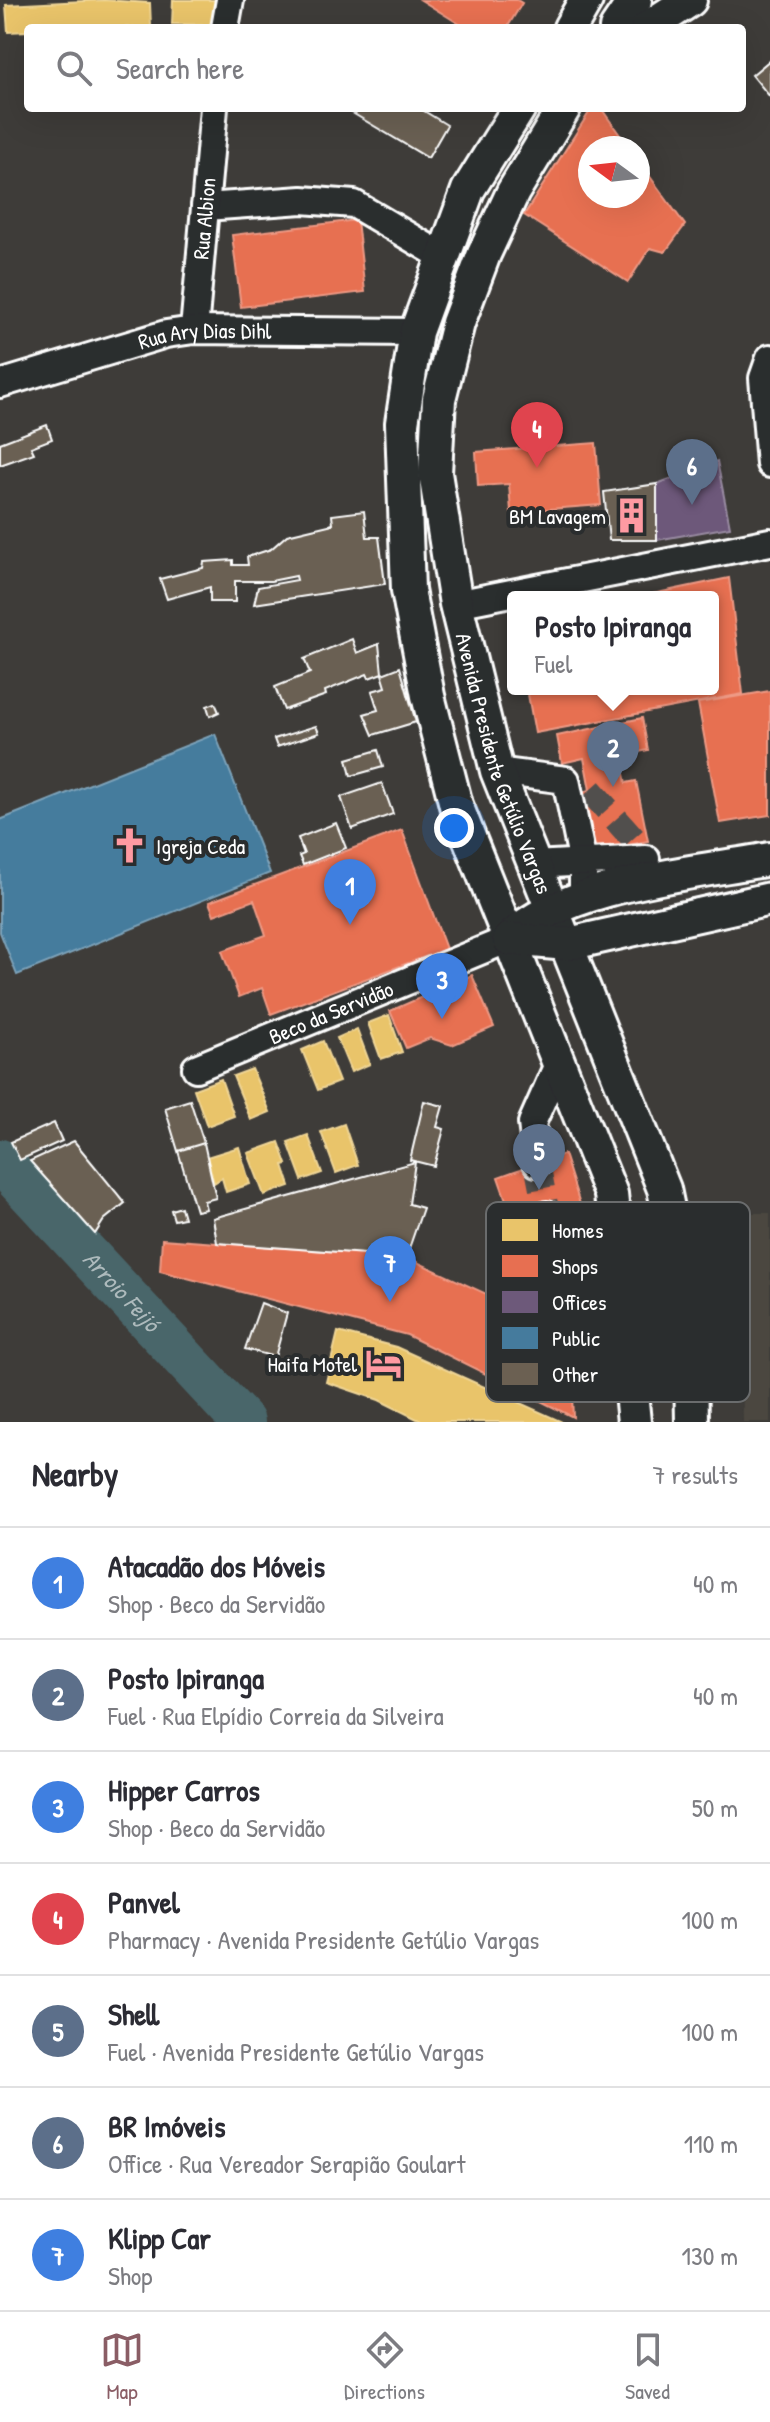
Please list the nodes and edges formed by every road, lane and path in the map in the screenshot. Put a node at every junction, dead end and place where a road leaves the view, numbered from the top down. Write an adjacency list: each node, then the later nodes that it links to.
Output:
1 (230, 0): 5 (street)
2 (586, 0): 6 (main road)
3 (635, 0): 7 (main road)
4 (690, 0): 8 (main road)
5 (226, 24)
6 (572, 24)
7 (619, 24)
8 (653, 24)
9 (214, 112): 12 (street, Rua Albion)
10 (517, 112): 13 (main road)
11 (562, 112): 22 (main road, Avenida Presidente Getúlio Vargas)
12 (205, 207): 13 (street); 14 (street, Rua Albion)
13 (442, 256): 15 (main road)
14 (194, 330): 15 (street, Rua Ary Dias Dihl); 17 (street, Rua Ary Dias Dihl)
15 (416, 332): 31 (main road)
16 (770, 358): 18 (street)
17 (0, 384)
18 (770, 464)
19 (770, 542): 20 (street)
20 (522, 591)
21 (507, 594): 22 (street)
22 (456, 604): 23 (main road, Avenida Presidente Getúlio Vargas)
23 (497, 771): 26 (street); 27 (main road, Avenida Presidente Getúlio Vargas)
24 (770, 859): 25 (main road)
25 (647, 860): 26 (street); 28 (main road)
26 (583, 863): 27 (street); 28 (street)
27 (533, 865): 30 (main road, Avenida Presidente Getúlio Vargas)
28 (583, 898): 30 (main road)
29 (770, 899): 32 (main road)
30 (551, 908): 31 (main road); 32 (main road, Avenida Presidente Getúlio Vargas)
31 (509, 939): 32 (main road); 33 (main road); 34 (street, Beco da Servidão)
32 (568, 944): 37 (main road, Avenida Presidente Getúlio Vargas)
33 (559, 1062): 35 (street); 36 (main road)
34 (196, 1068)
35 (537, 1163)
36 (612, 1202)
37 (667, 1202)
38 (632, 1402): 40 (main road)
39 (692, 1402): 41 (main road, Avenida Presidente Getúlio Vargas)
40 (634, 1422)
41 (692, 1422)

